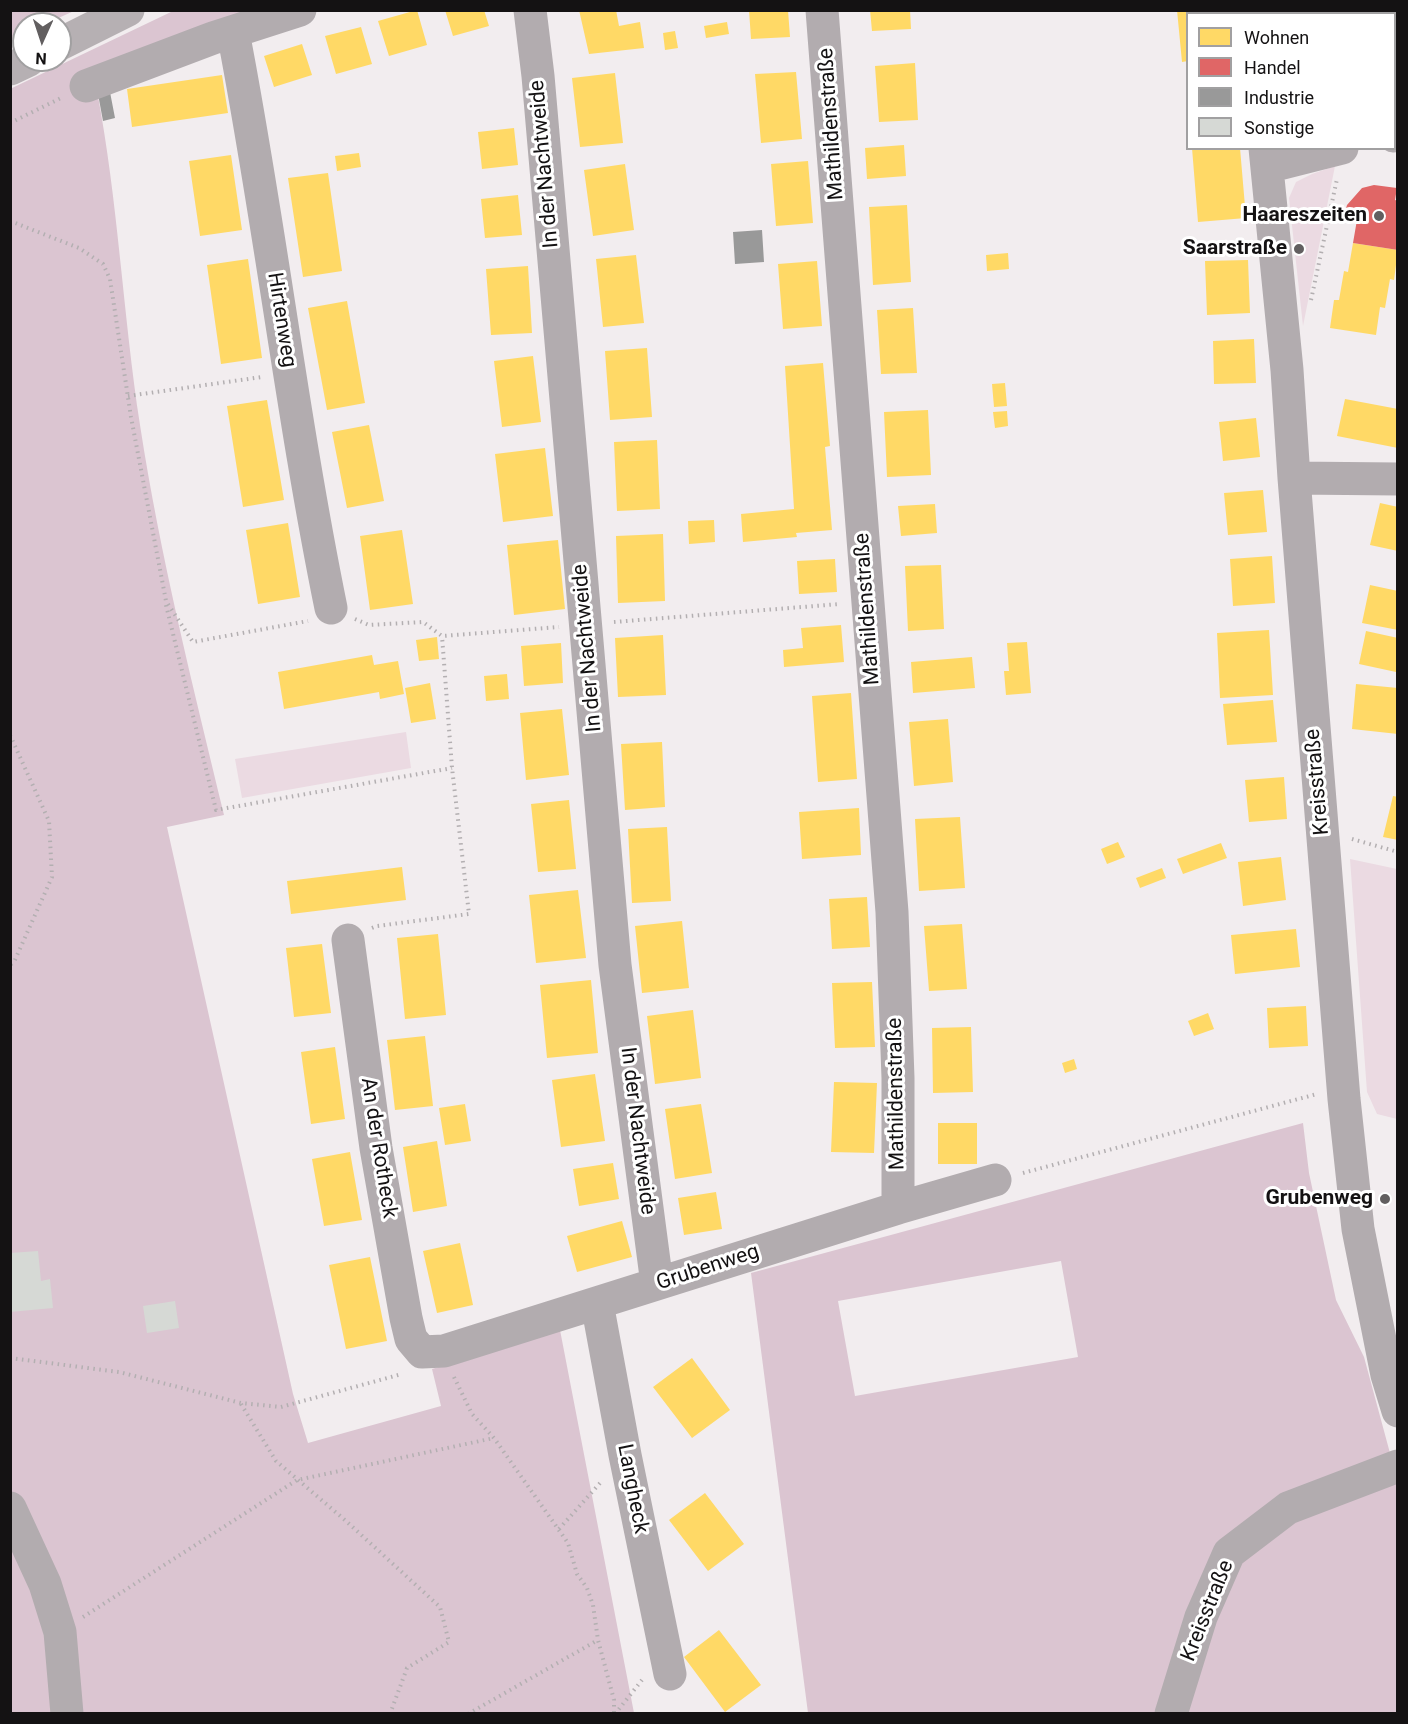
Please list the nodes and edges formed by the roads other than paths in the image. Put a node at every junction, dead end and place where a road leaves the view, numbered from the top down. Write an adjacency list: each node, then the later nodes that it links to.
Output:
1 (128, 10): 6 (main road)
2 (300, 10): 5 (street)
3 (530, 10): 16 (street, In der Nachtweide)
4 (822, 10): 15 (street, Mathildenstraße)
5 (233, 32): 7 (street); 12 (street, Hirtenweg)
6 (72, 38)
7 (86, 86)
8 (1266, 158): 9 (street); 10 (street, Kreisstraße)
9 (1340, 160)
10 (1294, 478): 11 (street); 19 (street, Kreisstraße)
11 (1398, 479)
12 (331, 608)
13 (348, 940): 18 (street, An der Rotheck)
14 (994, 1180): 15 (street, Grubenweg)
15 (898, 1208): 16 (street, Grubenweg)
16 (657, 1284): 17 (street, Grubenweg)
17 (597, 1303): 18 (street, Grubenweg); 22 (street, Langheck)
18 (433, 1352)
19 (1398, 1411)
20 (1398, 1466): 24 (street, Kreisstraße)
21 (10, 1508): 23 (street)
22 (670, 1674)
23 (67, 1713)
24 (1171, 1713)

